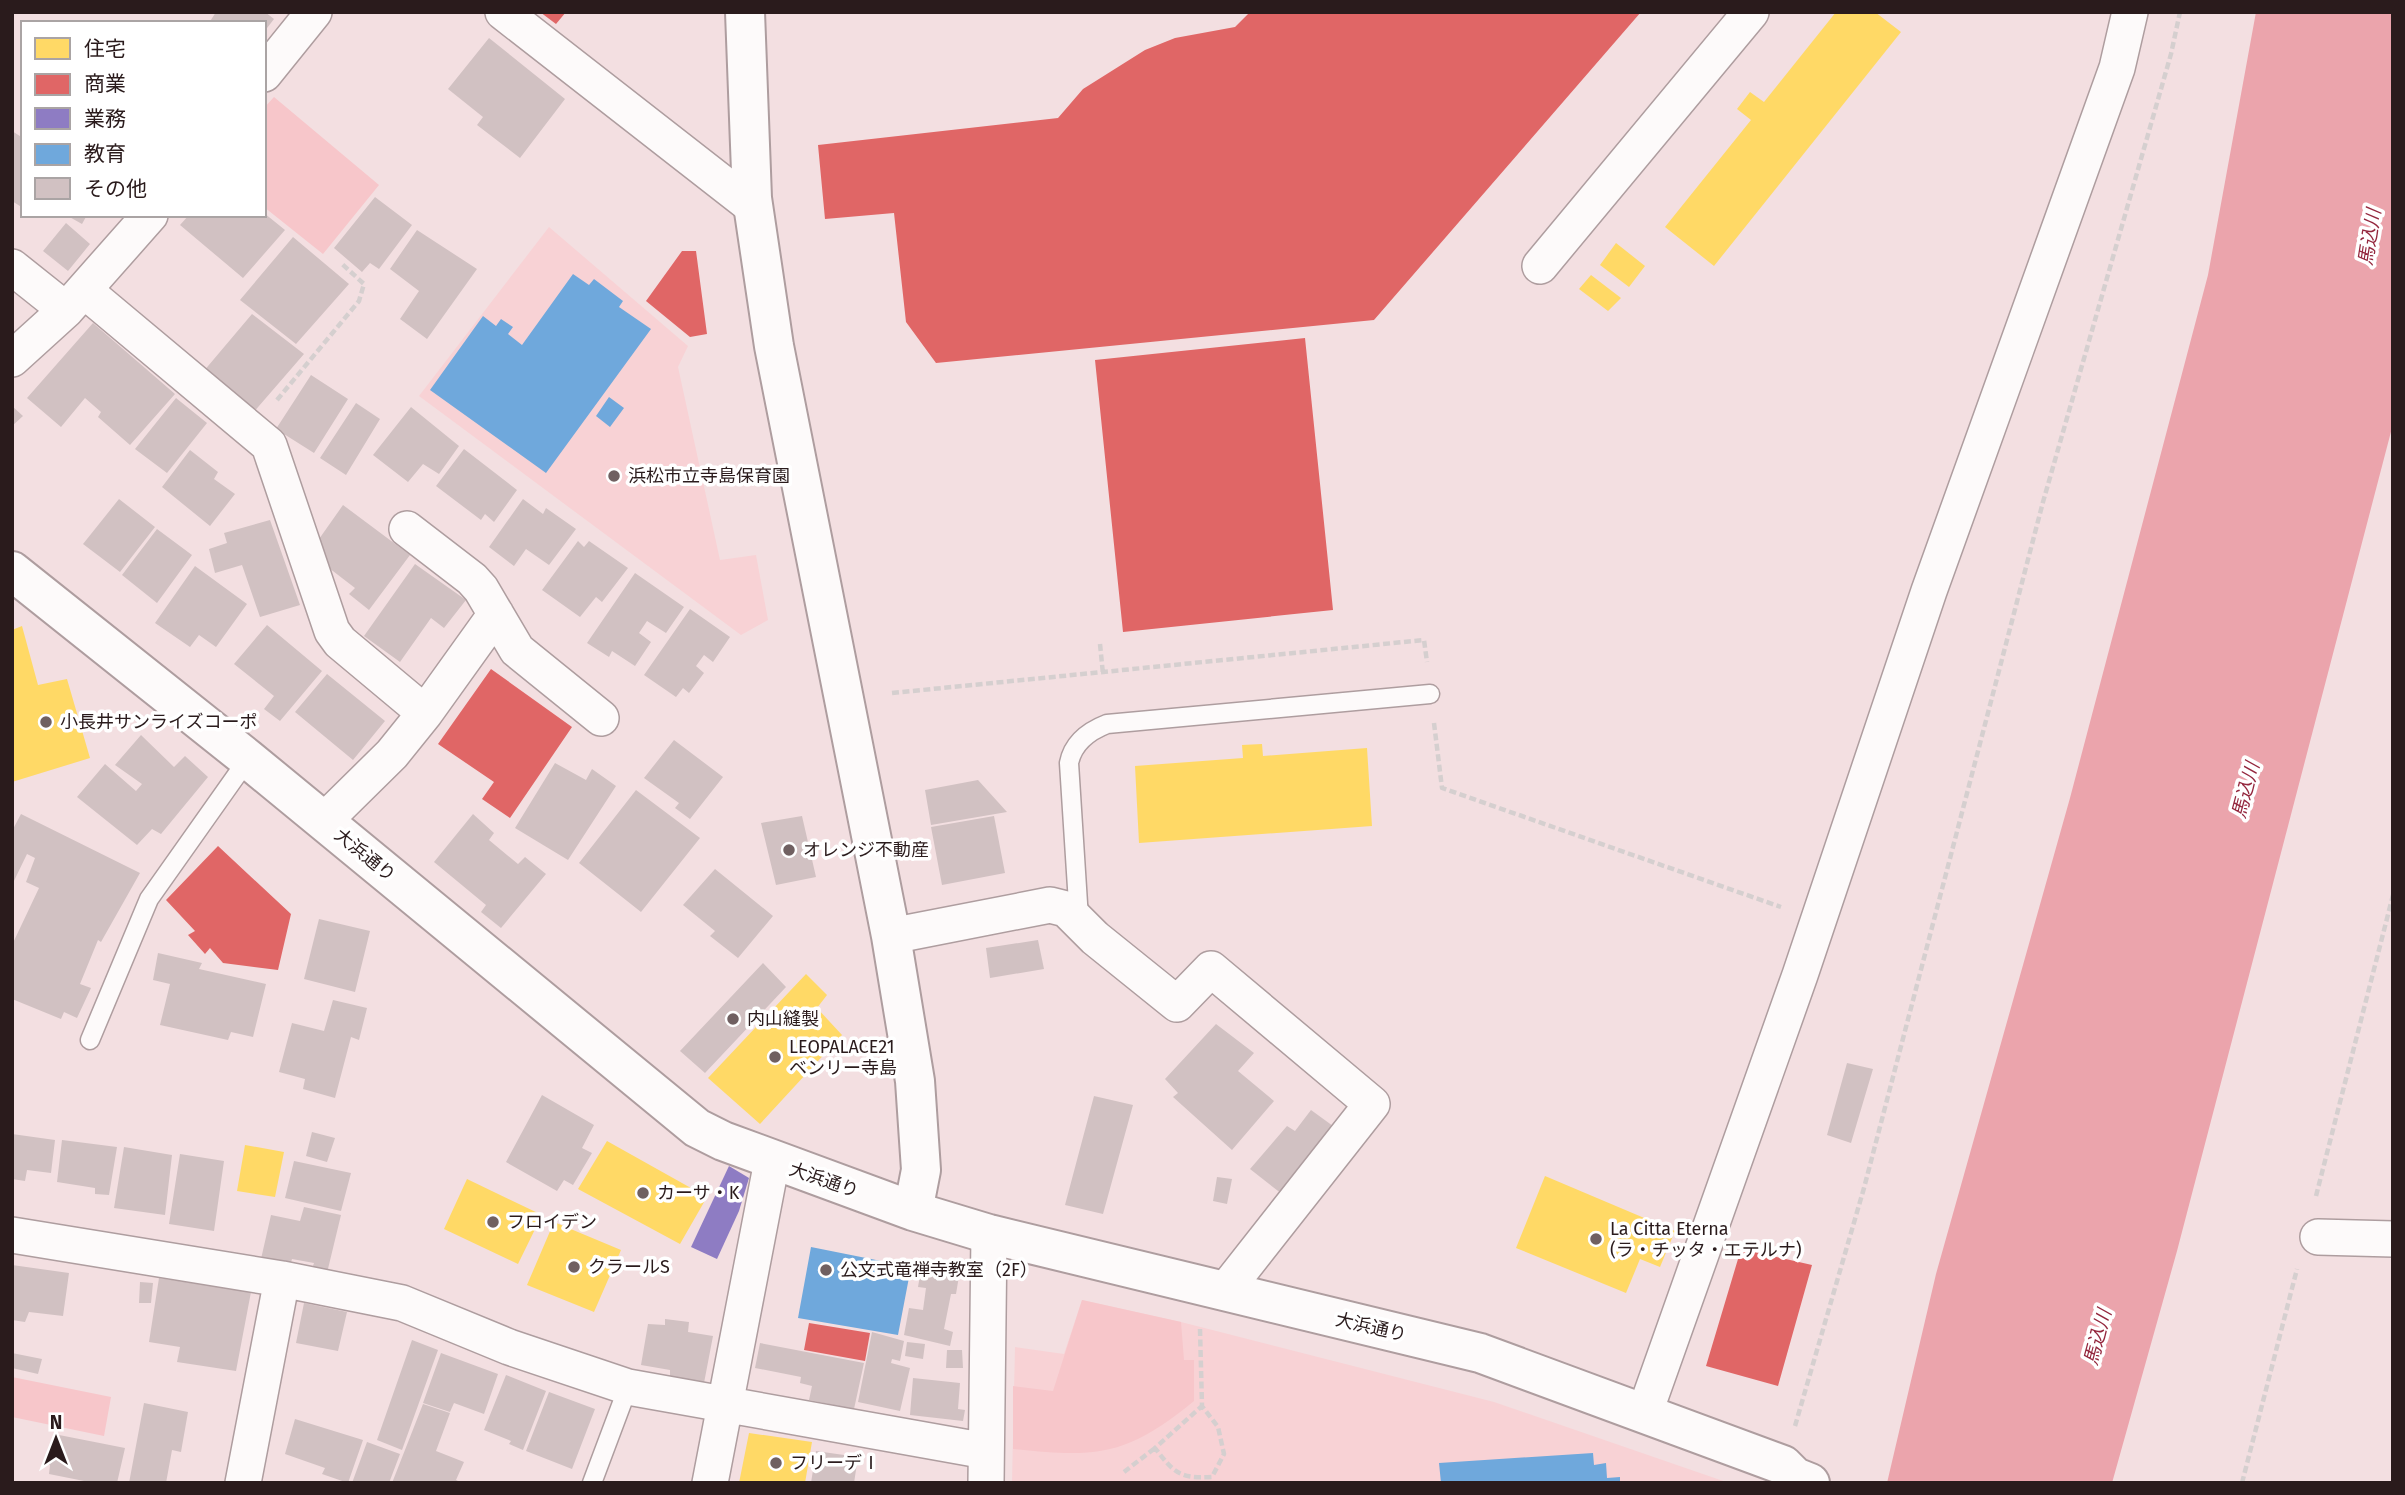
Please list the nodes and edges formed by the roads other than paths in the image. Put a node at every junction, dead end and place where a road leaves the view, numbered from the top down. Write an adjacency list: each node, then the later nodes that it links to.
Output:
1 (314, 12): 6 (street)
2 (503, 12): 7 (street)
3 (745, 12): 7 (street)
4 (1751, 12): 9 (street)
5 (2130, 12): 34 (street)
6 (266, 72)
7 (753, 206): 22 (street)
8 (148, 217): 11 (street)
9 (1540, 266)
10 (12, 267): 11 (street)
11 (75, 301): 12 (street); 17 (street)
12 (12, 359)
13 (407, 529): 15 (street)
14 (12, 571): 19 (street, 大浜通り)
15 (496, 614): 17 (street); 18 (street)
16 (1430, 694): 21 (lane)
17 (425, 713): 20 (street)
18 (601, 718)
19 (248, 759): 20 (street, 大浜通り); 23 (lane)
20 (324, 821): 24 (street, 大浜通り)
21 (1079, 922): 22 (street); 31 (street)
22 (891, 936): 25 (street)
23 (90, 1040)
24 (772, 1161): 25 (street, 大浜通り); 33 (street)
25 (913, 1211): 26 (street, 大浜通り)
26 (989, 1234): 31 (street, 大浜通り); 35 (street)
27 (12, 1235): 30 (street)
28 (2318, 1237): 29 (street)
29 (2393, 1238)
30 (282, 1279): 32 (street); 37 (street)
31 (1224, 1292): 34 (street, 大浜通り)
32 (628, 1387): 33 (street); 38 (lane)
33 (726, 1405): 35 (street); 39 (street)
34 (1645, 1412): 36 (street, 大浜通り)
35 (986, 1467)
36 (1796, 1475)
37 (243, 1483)
38 (592, 1483)
39 (710, 1483)

